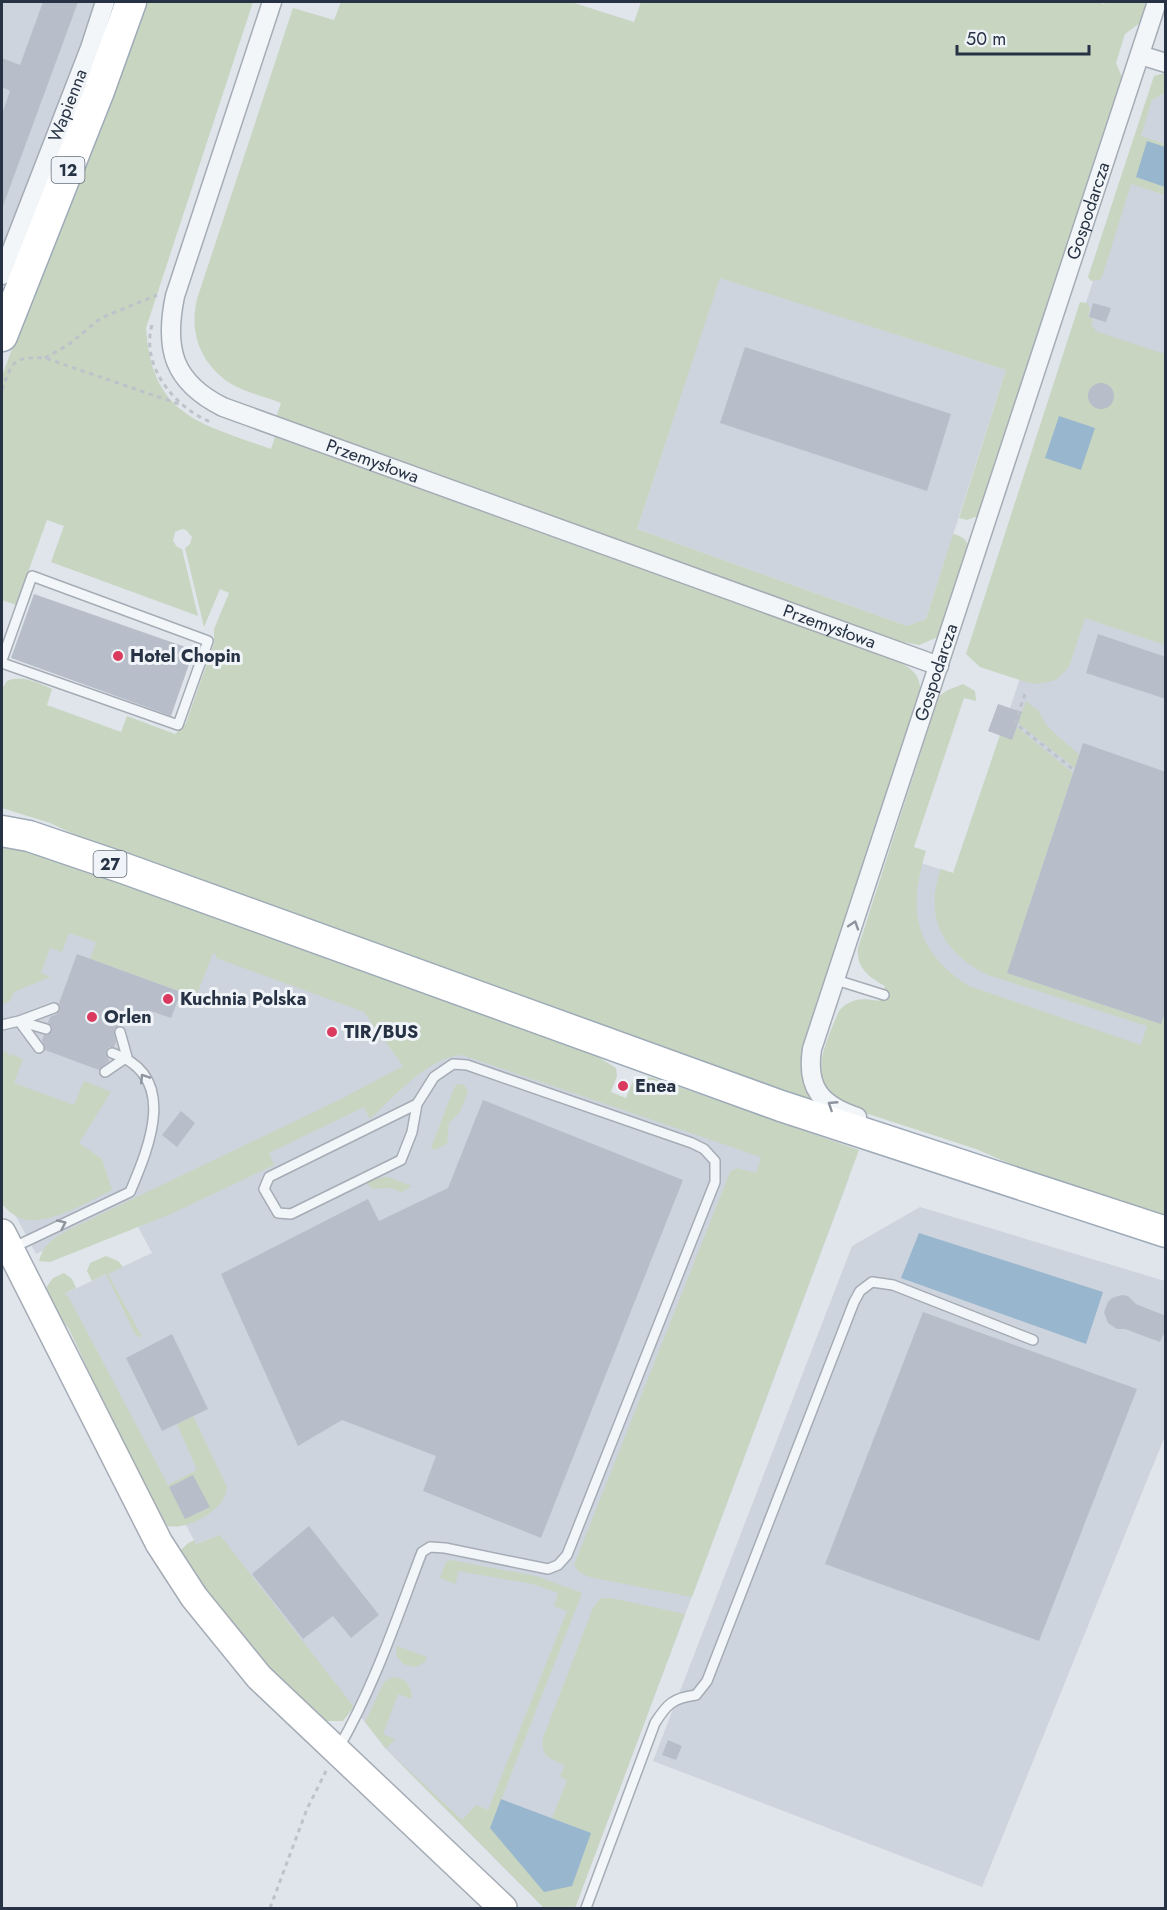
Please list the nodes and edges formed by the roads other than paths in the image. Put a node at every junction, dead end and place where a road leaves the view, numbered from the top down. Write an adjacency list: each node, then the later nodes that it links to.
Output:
1 (105, 2): 7 (street, Wapienna)
2 (131, 2): 8 (main road, 12)
3 (272, 2): 10 (street, Przemysłowa)
4 (1157, 2): 5 (street, Gospodarcza)
5 (1140, 55): 6 (street); 10 (street, Gospodarcza)
6 (1166, 63)
7 (2, 275)
8 (2, 336)
9 (2, 661): 9 (lane)
10 (939, 666): 14 (street, Gospodarcza, one-way to 10)
11 (2, 816): 13 (main road, 27)
12 (2, 831): 13 (main road, 27)
13 (126, 869): 26 (main road, 27)
14 (836, 980): 15 (lane); 26 (street, Gospodarcza, one-way to 14)
15 (884, 995)
16 (54, 1008): 17 (lane)
17 (19, 1021): 18 (lane); 19 (lane); 21 (lane)
18 (2, 1025)
19 (46, 1029)
20 (120, 1032): 23 (lane)
21 (39, 1048)
22 (112, 1053): 23 (lane)
23 (127, 1057): 24 (lane); 28 (lane, one-way to 23)
24 (105, 1072)
25 (417, 1104): 25 (lane); 30 (lane)
26 (1061, 1197): 27 (main road, 27)
27 (1166, 1232)
28 (6, 1241): 30 (street)
29 (1033, 1340): 32 (lane)
30 (336, 1751): 31 (street)
31 (503, 1908)
32 (586, 1908)

